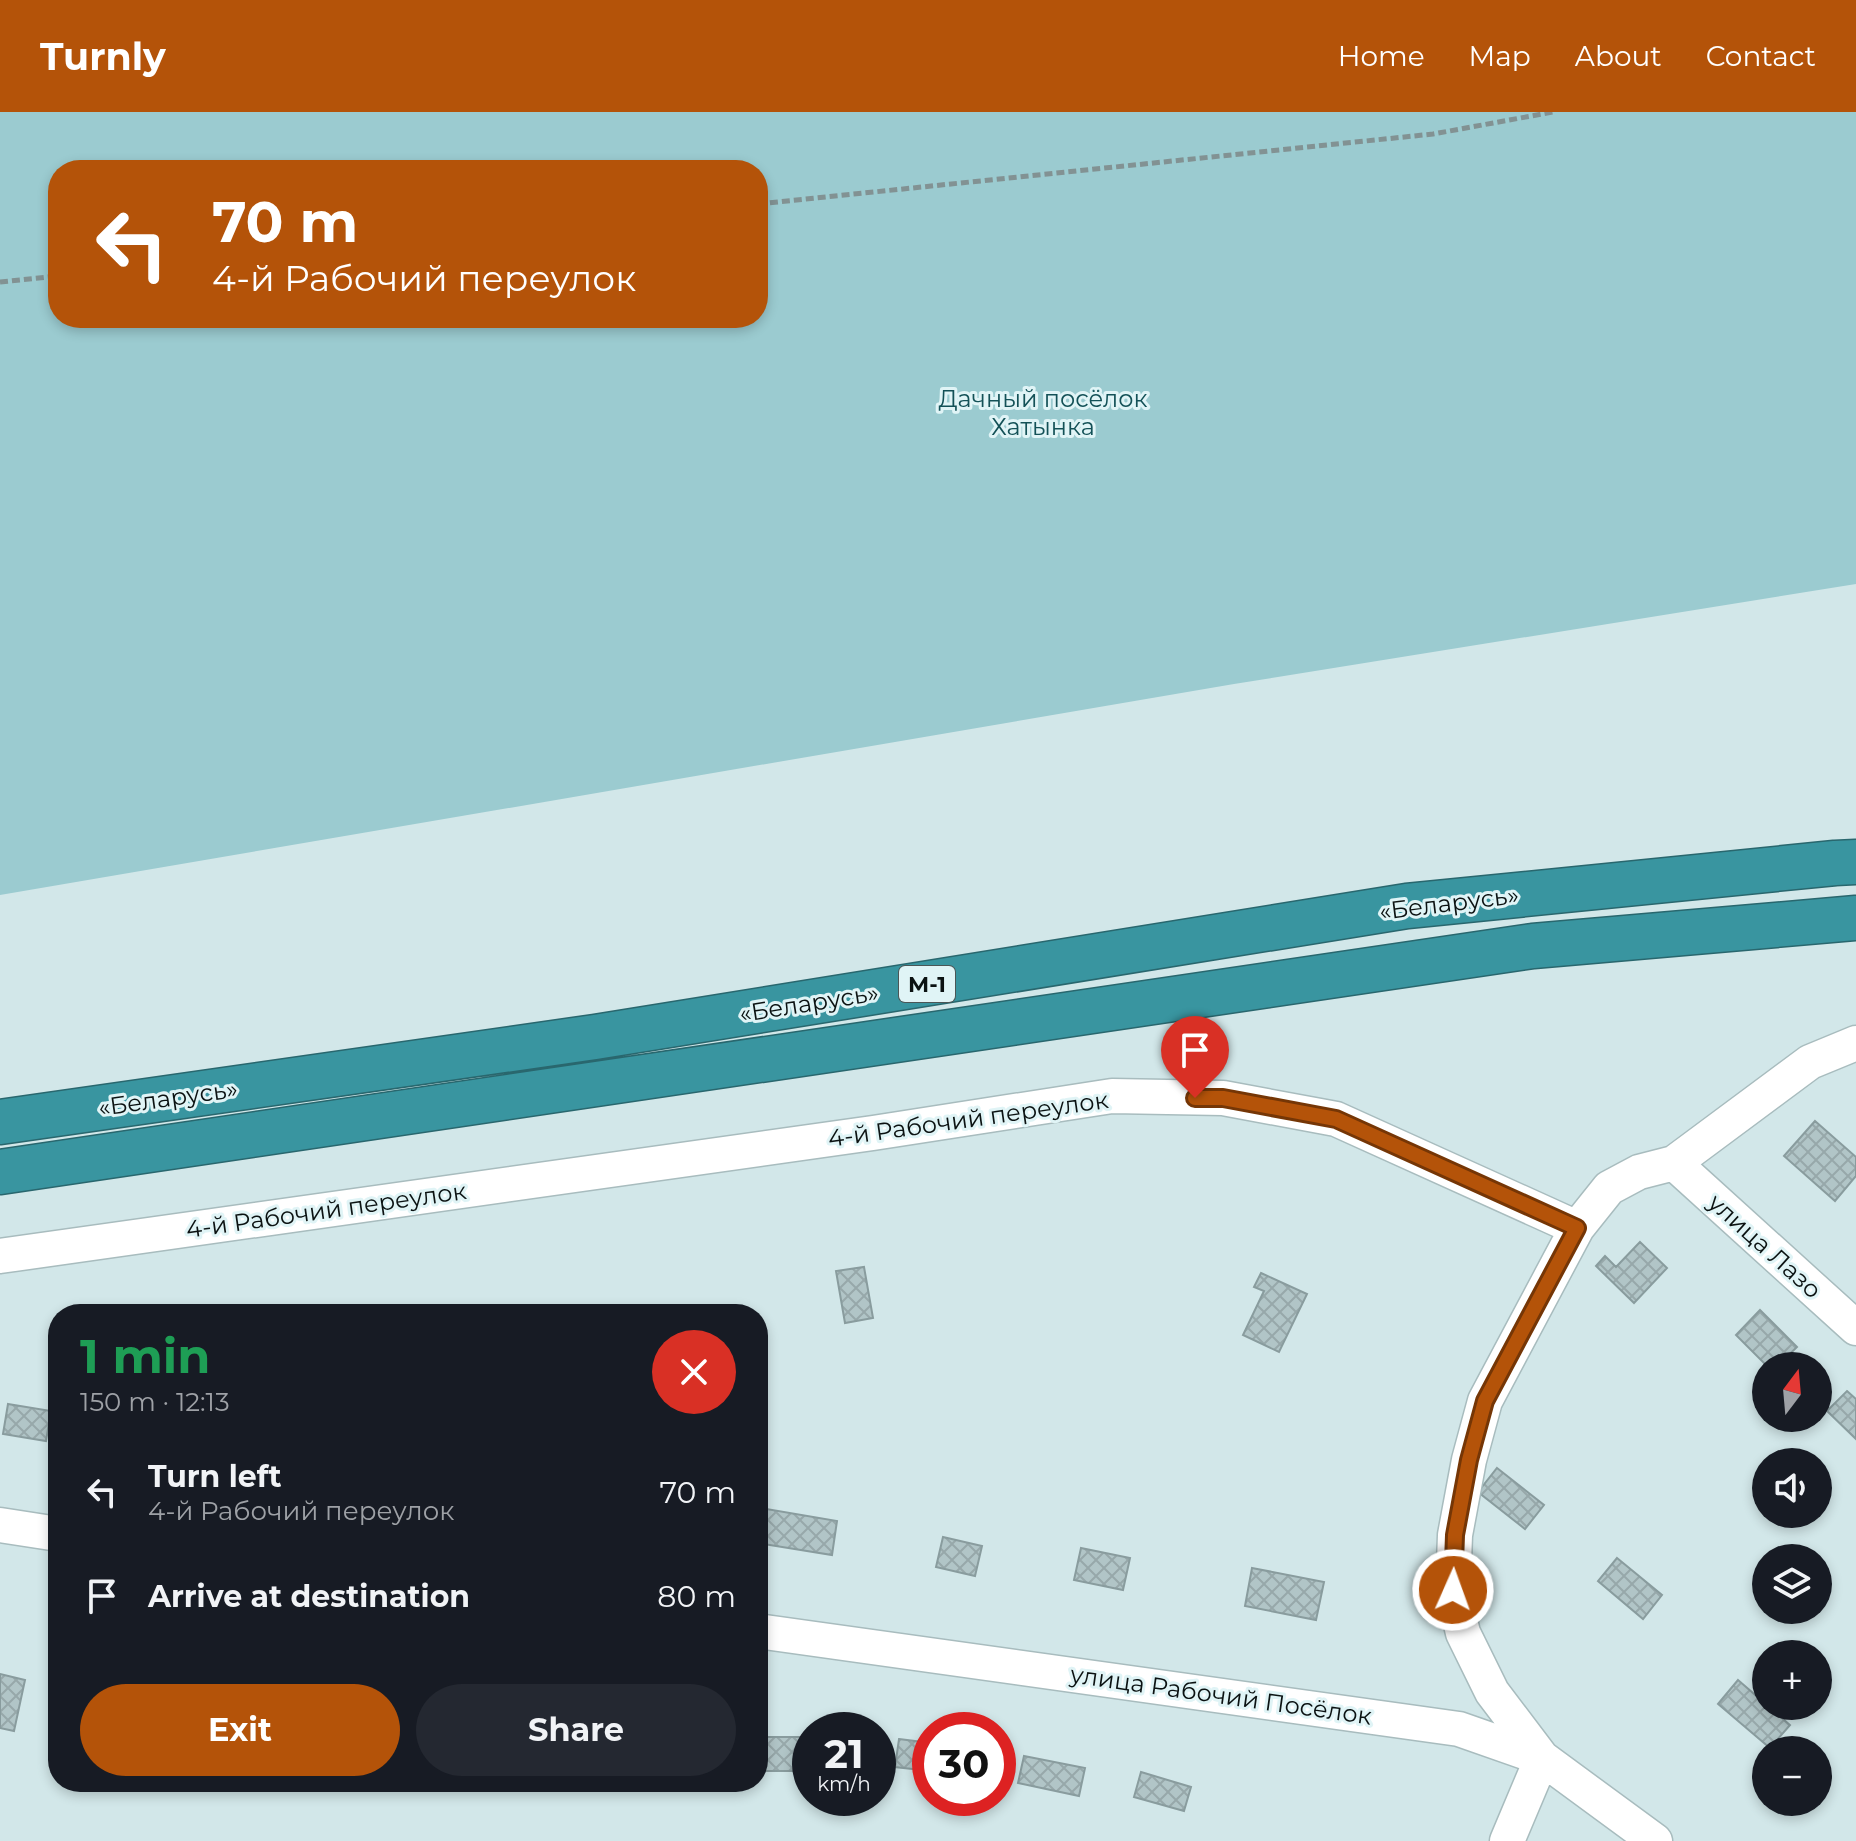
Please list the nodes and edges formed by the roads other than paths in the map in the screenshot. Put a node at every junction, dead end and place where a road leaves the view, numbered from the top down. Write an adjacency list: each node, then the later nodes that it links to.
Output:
1 (1856, 862): 4 (highway, «Беларусь» / М-1)
2 (1856, 918): 6 (highway, «Беларусь» / М-1)
3 (1856, 1043): 5 (street)
4 (0, 1122)
5 (1674, 1163): 7 (street); 9 (street, улица Лазо)
6 (0, 1172)
7 (1577, 1228): 8 (street, 4-й Рабочий переулок); 13 (street)
8 (0, 1256)
9 (1856, 1328)
10 (0, 1525): 11 (street)
11 (48, 1532)
12 (768, 1632): 13 (street, улица Рабочий Посёлок)
13 (1542, 1758): 14 (street); 15 (street, улица Рабочий Посёлок)
14 (1507, 1841)
15 (1655, 1841)

